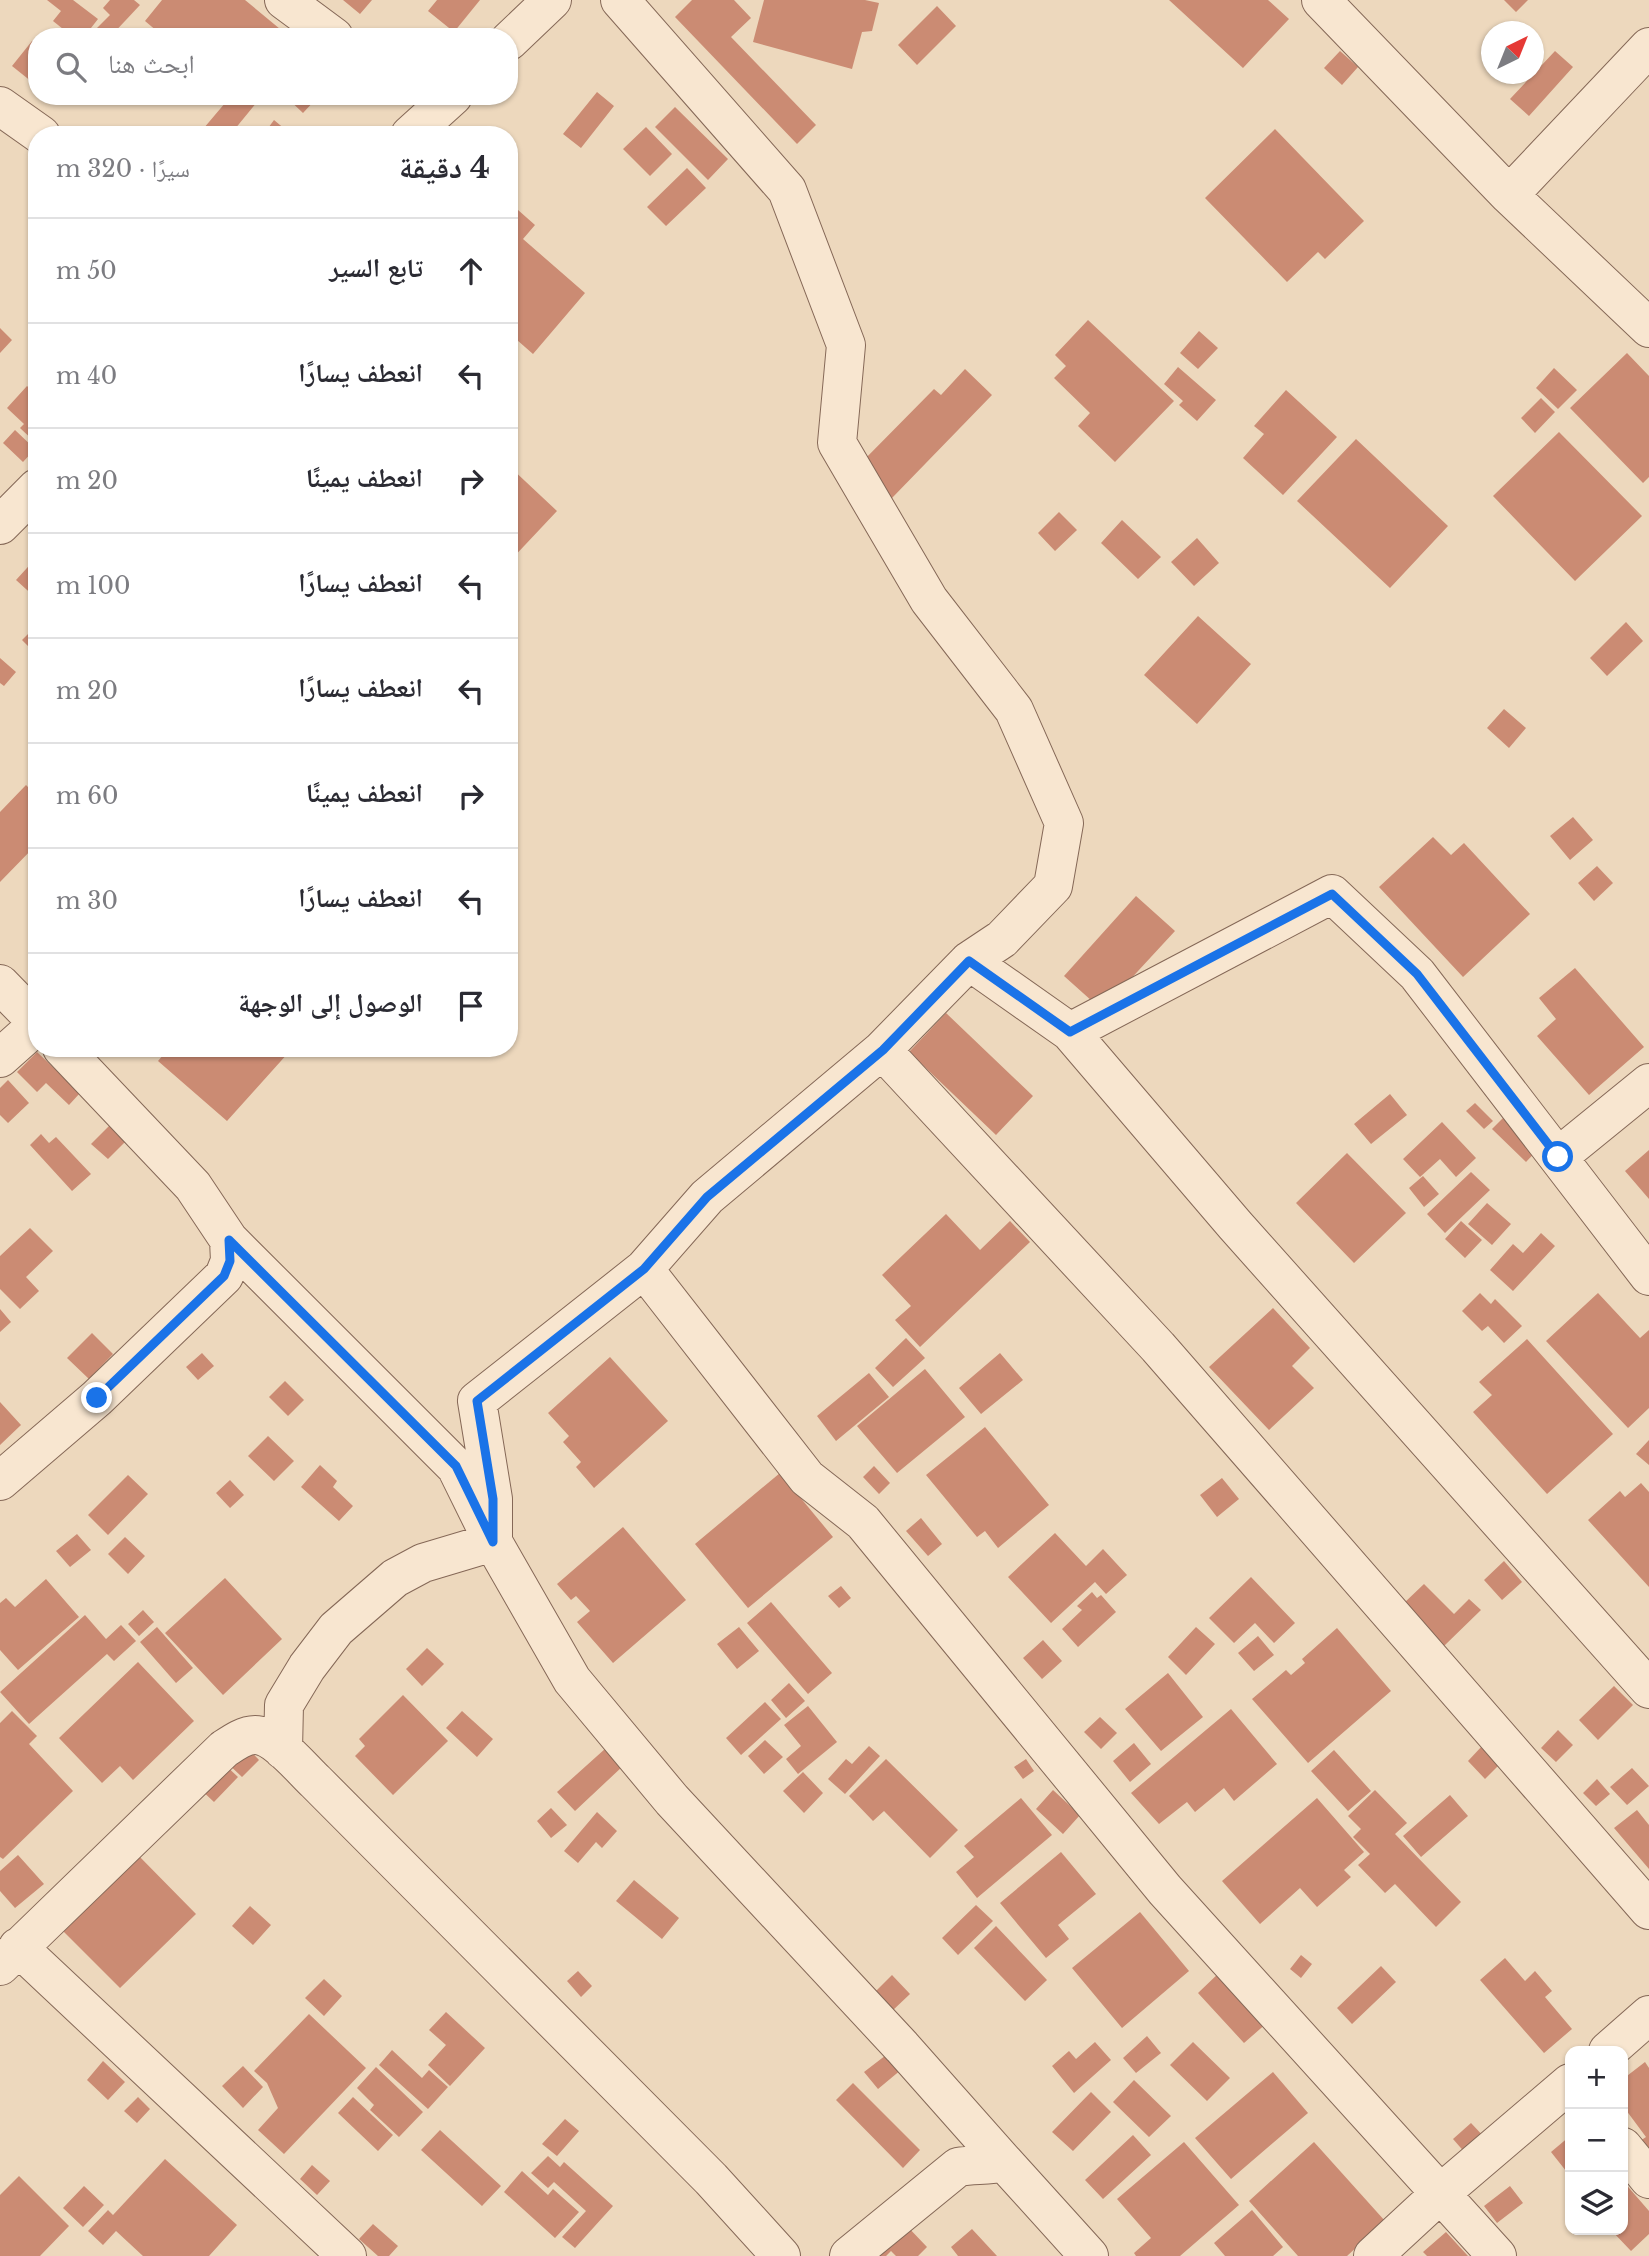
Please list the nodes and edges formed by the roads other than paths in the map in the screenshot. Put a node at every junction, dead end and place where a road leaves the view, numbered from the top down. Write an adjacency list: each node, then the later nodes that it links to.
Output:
1 (284, 0): 5 (street)
2 (552, 0): 6 (street)
3 (620, 0): 12 (street)
4 (1321, 0): 10 (street)
5 (322, 28)
6 (518, 32)
7 (1649, 47): 10 (street)
8 (0, 106): 9 (street)
9 (28, 126)
10 (1509, 195): 11 (street)
11 (1649, 328)
12 (969, 961): 16 (street); 17 (street)
13 (0, 984): 14 (street)
14 (28, 1014)
15 (28, 1032): 19 (street)
16 (1070, 1032): 21 (street); 27 (street)
17 (883, 1050): 23 (street); 29 (street)
18 (71, 1057): 22 (street)
19 (0, 1058)
20 (1649, 1083): 21 (street)
21 (1558, 1157): 24 (street)
22 (229, 1240): 25 (street); 26 (street)
23 (644, 1269): 26 (street); 37 (street)
24 (1649, 1276)
25 (0, 1481)
26 (493, 1542): 28 (street); 35 (street)
27 (1649, 1689)
28 (283, 1750): 30 (street); 39 (street)
29 (1649, 1910)
30 (9, 1956): 38 (street)
31 (1649, 2015): 32 (street)
32 (1614, 2046)
33 (1565, 2088): 37 (street)
34 (1628, 2153): 36 (street)
35 (1004, 2162): 40 (street); 41 (street)
36 (1649, 2179)
37 (1441, 2193): 42 (street); 43 (street)
38 (347, 2256)
39 (781, 2256)
40 (849, 2256)
41 (1088, 2256)
42 (1373, 2256)
43 (1497, 2256)

